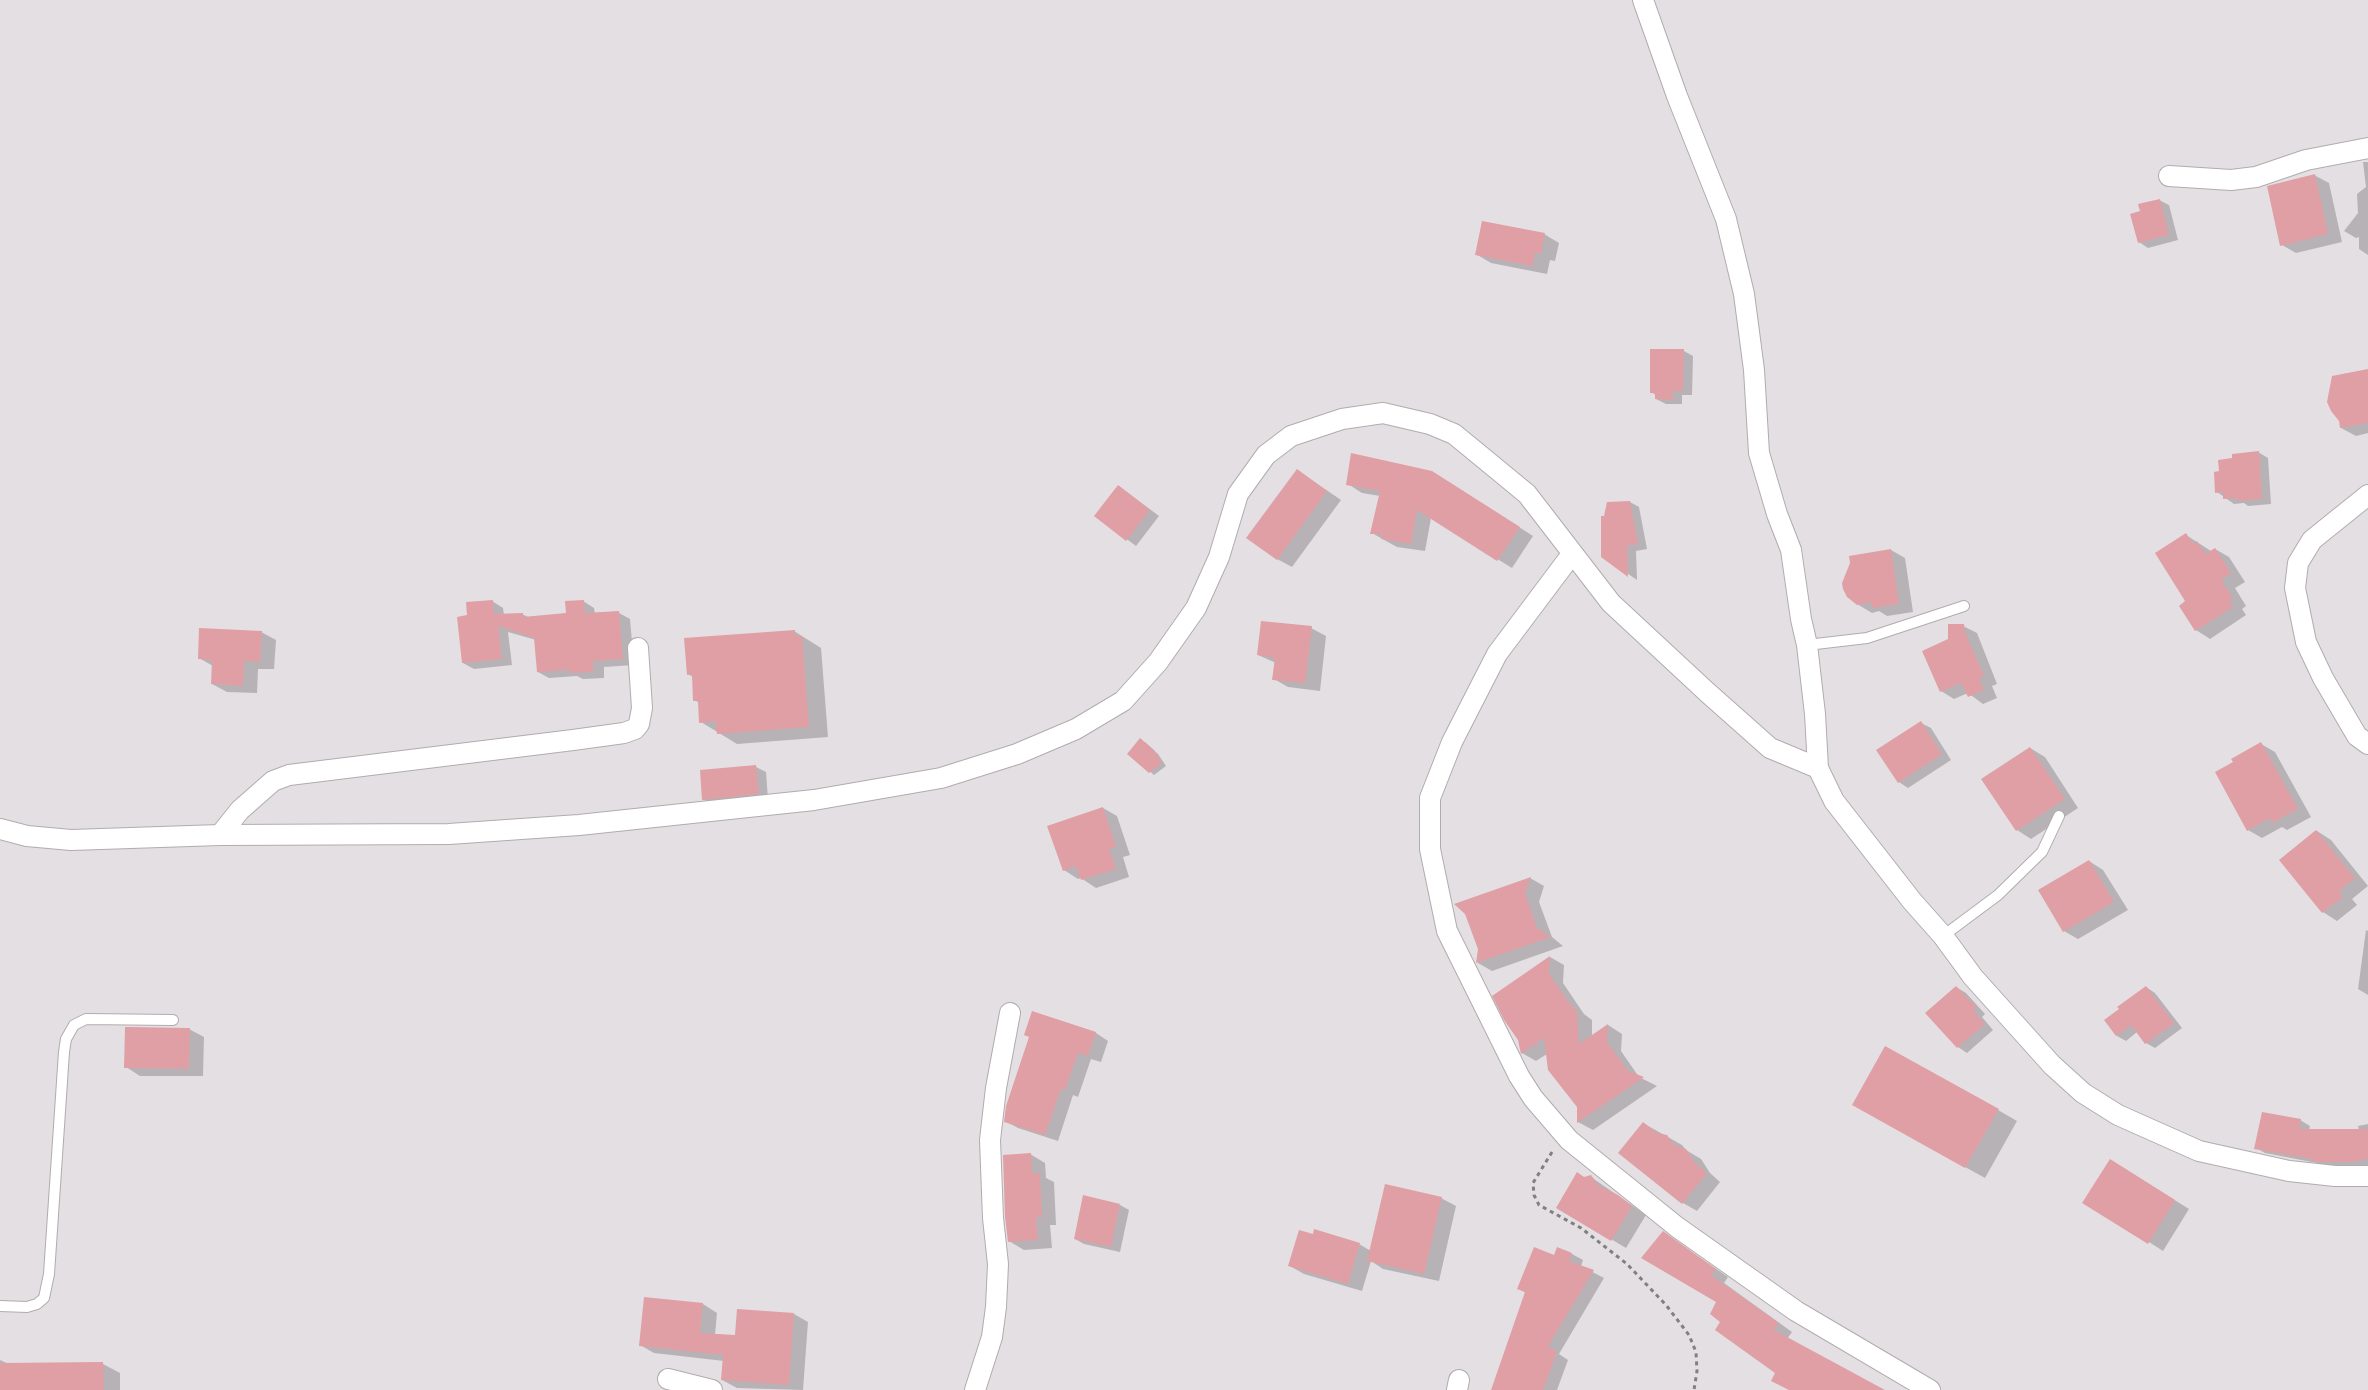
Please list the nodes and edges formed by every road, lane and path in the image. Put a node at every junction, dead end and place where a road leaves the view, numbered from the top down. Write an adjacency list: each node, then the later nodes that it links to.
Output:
1 (1643, 0): 7 (street)
2 (2368, 148): 3 (street)
3 (2169, 176)
4 (2368, 495): 9 (street)
5 (1572, 554): 10 (street); 13 (street); 17 (street)
6 (1964, 606): 7 (lane)
7 (1808, 646): 10 (street)
8 (638, 648): 13 (street)
9 (2368, 744)
10 (1818, 768): 14 (street)
11 (2059, 816): 14 (lane)
12 (0, 829): 13 (street)
13 (220, 835)
14 (1943, 936): 18 (street)
15 (1010, 1013): 22 (street)
16 (173, 1020): 19 (lane)
17 (1569, 1140): 23 (path); 24 (street)
18 (2368, 1176)
19 (0, 1306)
20 (668, 1378): 21 (street)
21 (712, 1390)
22 (975, 1390)
23 (1694, 1390)
24 (1930, 1390)

